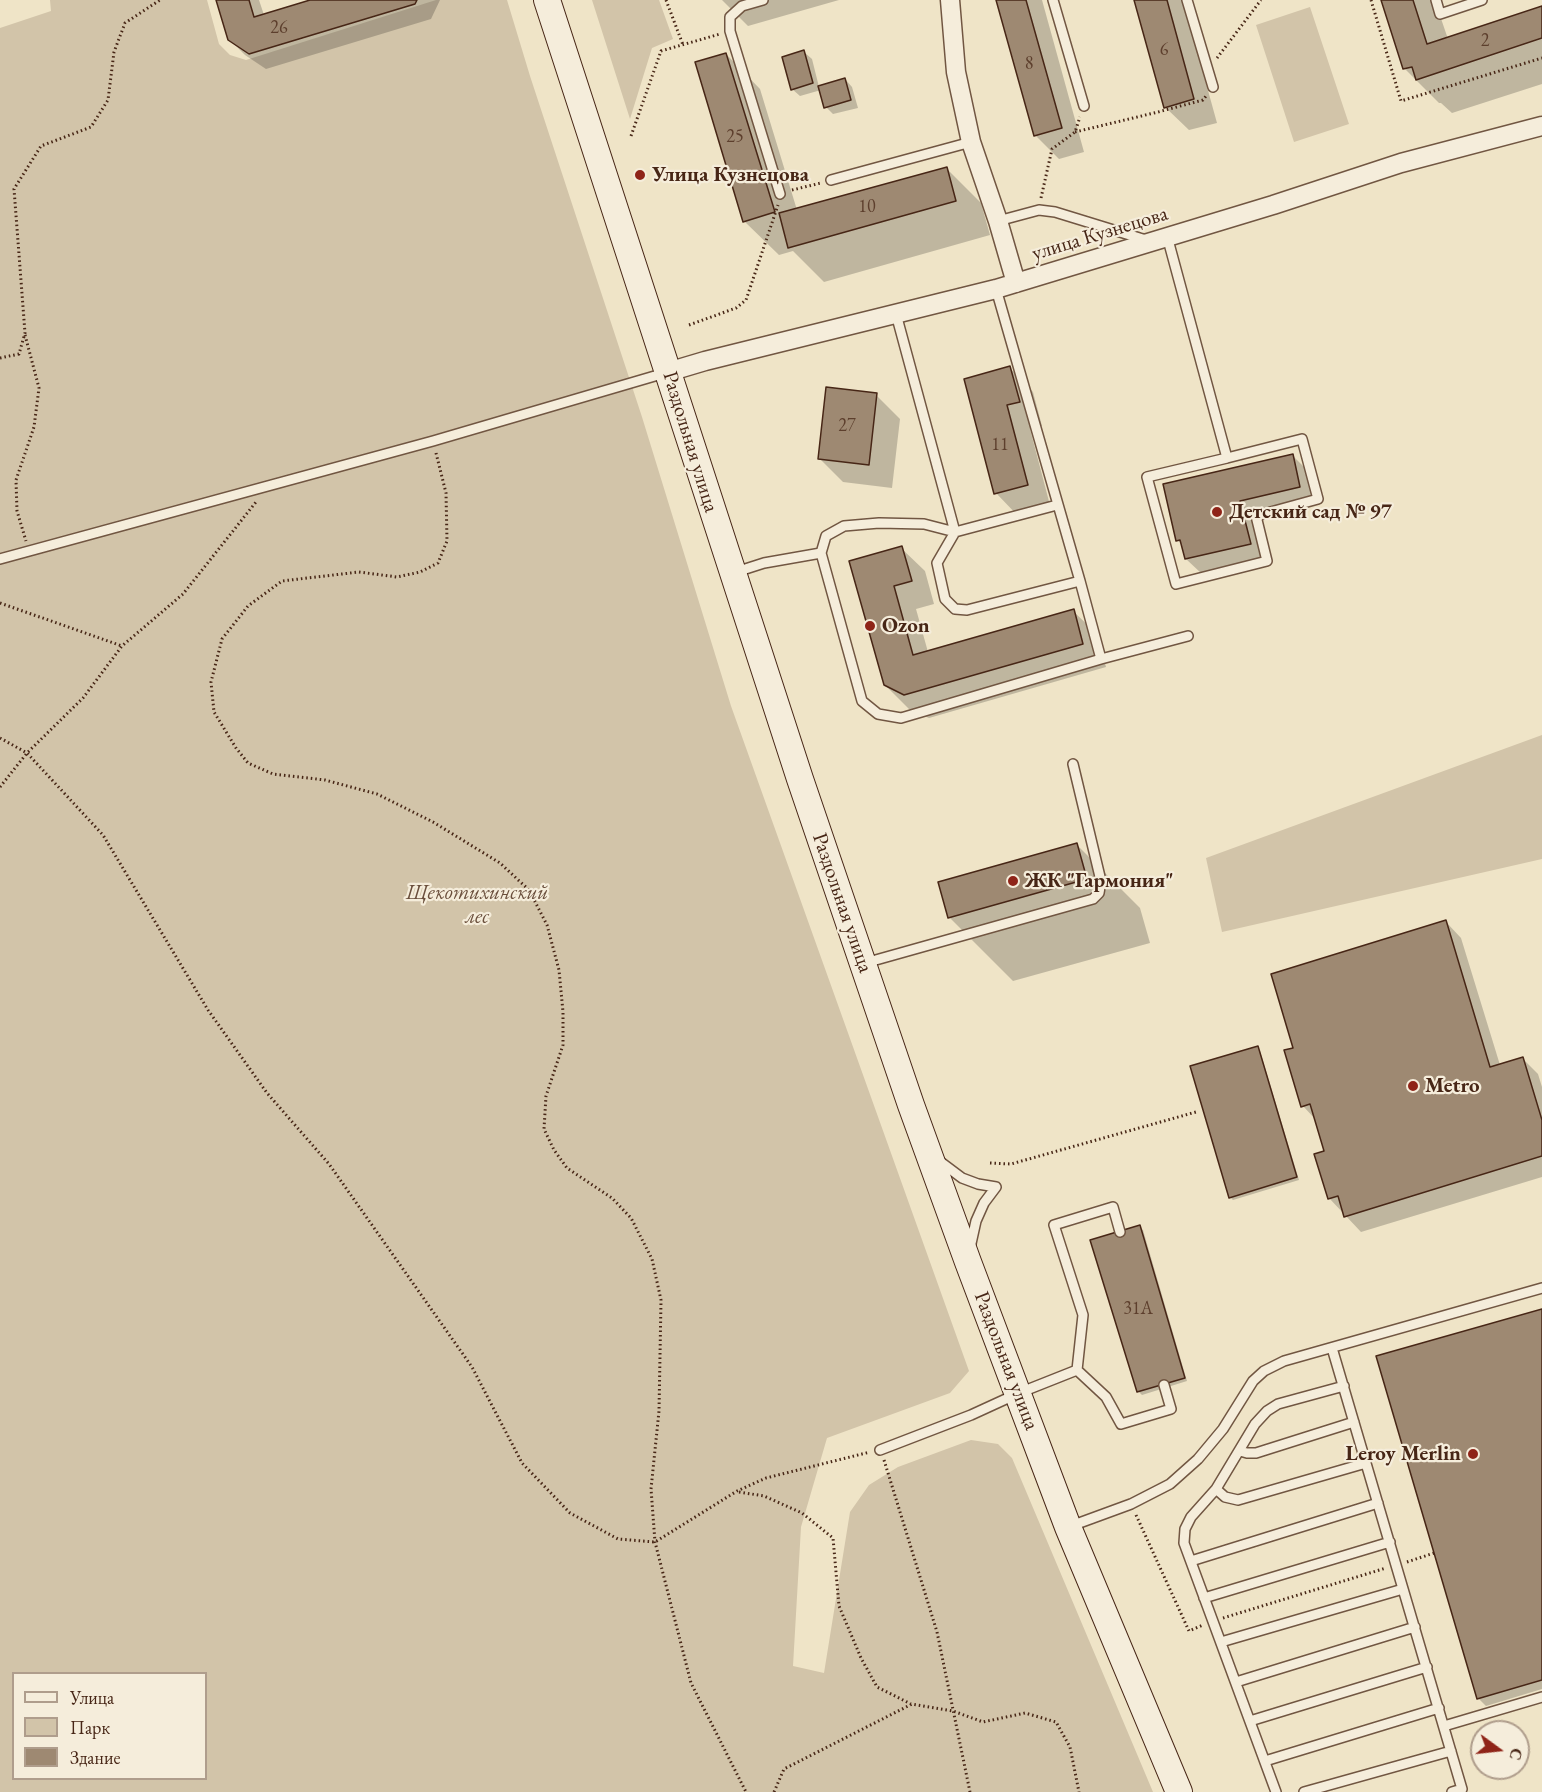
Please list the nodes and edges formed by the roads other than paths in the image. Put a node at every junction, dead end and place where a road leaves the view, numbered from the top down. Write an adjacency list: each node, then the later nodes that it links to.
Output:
1 (547, 0): 19 (main road, Раздольная улица)
2 (763, 0): 13 (lane)
3 (950, 0): 11 (street)
4 (1053, 0): 9 (lane)
5 (1187, 0): 8 (lane)
6 (1436, 0): 7 (lane)
7 (1482, 0)
8 (1213, 87)
9 (1084, 106)
10 (1542, 126): 15 (street, улица Кузнецова)
11 (971, 142): 12 (lane); 14 (street)
12 (831, 180)
13 (780, 194)
14 (998, 221): 15 (lane); 16 (street)
15 (1158, 239): 16 (street, улица Кузнецова); 20 (lane)
16 (1016, 283): 17 (street, улица Кузнецова)
17 (996, 289): 18 (street, улица Кузнецова); 21 (lane)
18 (896, 314): 19 (street, улица Кузнецова); 22 (lane)
19 (669, 372): 24 (lane); 25 (main road, Раздольная улица)
20 (1227, 458): 20 (lane)
21 (1057, 505): 22 (lane); 26 (lane)
22 (955, 532): 23 (lane); 26 (lane)
23 (821, 553): 25 (lane); 28 (lane)
24 (0, 559)
25 (732, 573): 30 (main road, Раздольная улица)
26 (1080, 580): 28 (lane)
27 (1188, 636): 28 (lane)
28 (1101, 659)
29 (1073, 764): 30 (lane)
30 (863, 963): 31 (main road, Раздольная улица)
31 (927, 1149): 33 (main road, Раздольная улица); 33 (lane)
32 (1120, 1232): 36 (lane)
33 (968, 1262): 39 (main road, Раздольная улица)
34 (1542, 1288): 35 (lane)
35 (1332, 1348): 38 (lane); 46 (lane)
36 (1077, 1370): 37 (lane); 39 (lane)
37 (1164, 1385)
38 (1344, 1386): 40 (lane); 42 (lane)
39 (1019, 1393): 41 (lane); 46 (main road, Раздольная улица)
40 (1354, 1422): 42 (lane); 43 (lane)
41 (880, 1450)
42 (1240, 1451): 44 (lane)
43 (1366, 1463): 44 (lane); 45 (lane)
44 (1216, 1489): 48 (lane)
45 (1378, 1503): 47 (lane); 48 (lane)
46 (1068, 1527): 61 (main road, Раздольная улица)
47 (1390, 1542): 49 (lane); 50 (lane)
48 (1191, 1561): 50 (lane)
49 (1403, 1589): 51 (lane); 52 (lane)
50 (1204, 1598): 52 (lane)
51 (1415, 1627): 53 (lane); 54 (lane)
52 (1221, 1642): 54 (lane)
53 (1426, 1667): 56 (lane); 57 (lane)
54 (1236, 1682): 57 (lane)
55 (1542, 1697): 58 (lane)
56 (1439, 1708): 58 (lane); 60 (lane)
57 (1250, 1721): 60 (lane)
58 (1444, 1726): 59 (lane)
59 (1451, 1751): 63 (lane); 64 (lane)
60 (1265, 1761): 62 (lane)
61 (1179, 1792)
62 (1276, 1792)
63 (1304, 1792)
64 (1452, 1792)

